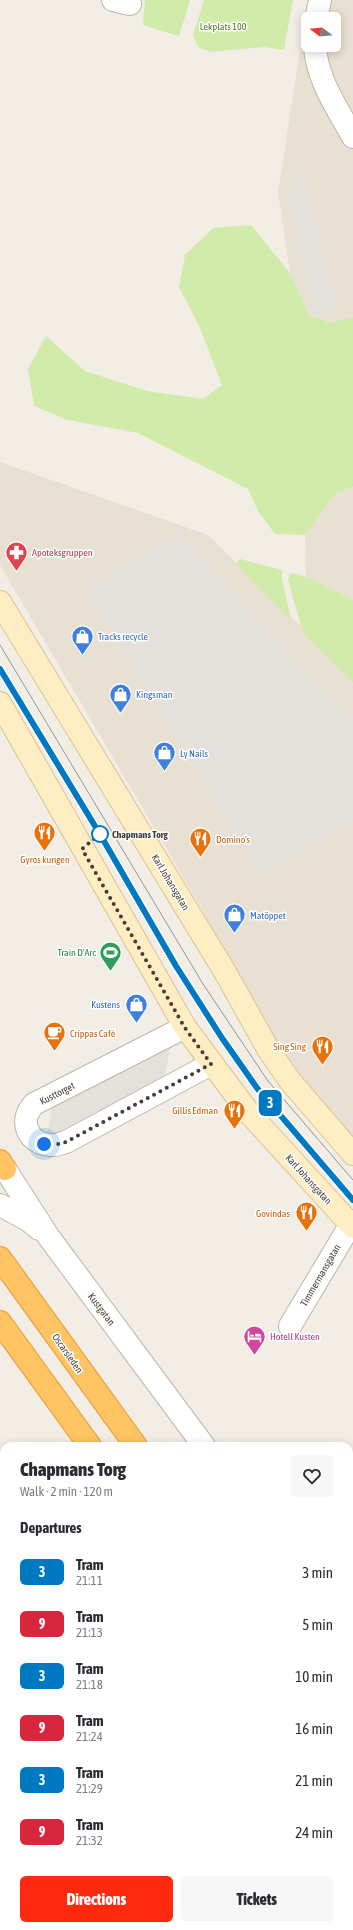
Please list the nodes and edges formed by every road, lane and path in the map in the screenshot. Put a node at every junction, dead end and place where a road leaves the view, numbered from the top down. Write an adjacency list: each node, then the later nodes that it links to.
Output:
1 (320, 0): 2 (street)
2 (317, 12)
3 (315, 52): 4 (street)
4 (353, 137)
5 (0, 602): 9 (street, Karl Johansgatan)
6 (0, 703): 7 (street, Karl Johansgatan)
7 (185, 1028): 8 (street, Karl Johansgatan); 8 (street, Kusttorget)
8 (211, 1064): 12 (street, Karl Johansgatan)
9 (353, 1154)
10 (2, 1166): 13 (street, Kustgatan)
11 (4, 1207): 13 (street)
12 (352, 1225): 16 (street, Timmermansgatan)
13 (48, 1236): 19 (street, Kustgatan)
14 (0, 1258): 18 (highway, Oscarsleden)
15 (0, 1322): 17 (highway)
16 (290, 1326)
17 (87, 1442)
18 (133, 1442)
19 (201, 1442)

